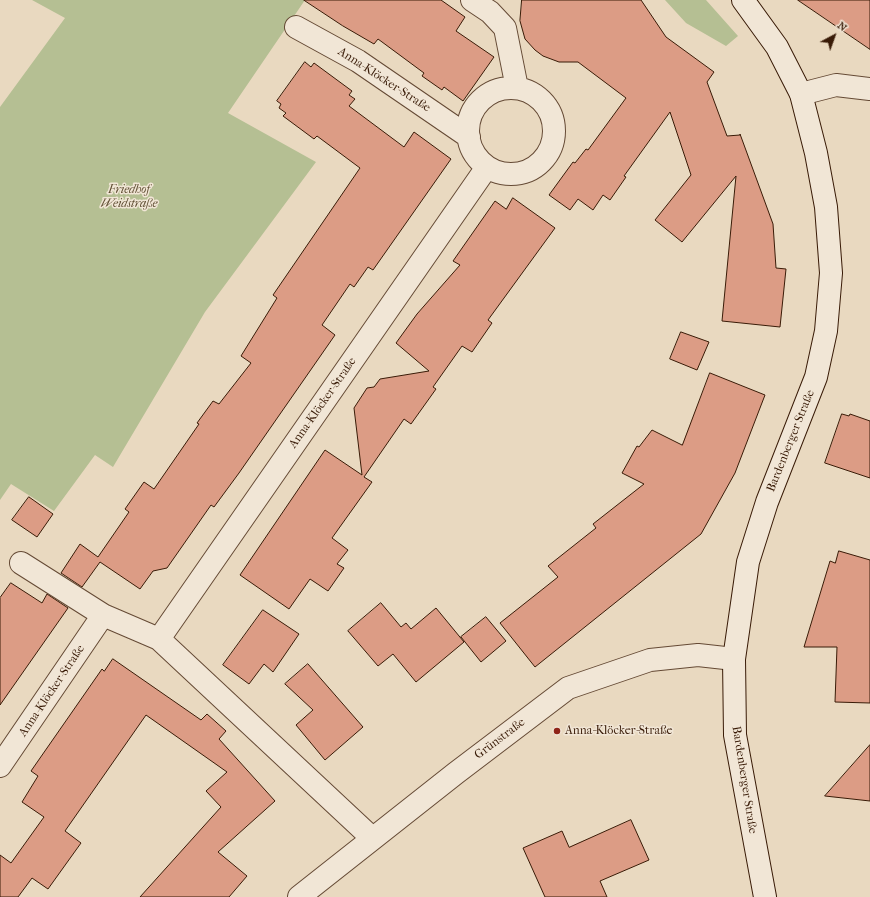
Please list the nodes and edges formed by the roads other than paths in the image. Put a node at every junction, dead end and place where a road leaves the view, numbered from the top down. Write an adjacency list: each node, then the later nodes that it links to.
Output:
1 (472, 0): 4 (street)
2 (743, 0): 6 (street, Bardenberger Straße)
3 (296, 28): 7 (street, Anna-Klöcker-Straße)
4 (517, 88): 7 (street); 8 (street)
5 (870, 89): 6 (street)
6 (801, 94): 12 (street, Bardenberger Straße)
7 (469, 137): 8 (street)
8 (487, 166): 11 (street, Anna-Klöcker-Straße)
9 (22, 563): 10 (street)
10 (103, 615): 11 (street); 13 (street, Anna-Klöcker-Straße)
11 (159, 639): 14 (street)
12 (734, 659): 14 (street, Grünstraße); 16 (street, Bardenberger Straße)
13 (0, 766)
14 (372, 838): 15 (street, Grünstraße)
15 (299, 897)
16 (765, 897)

